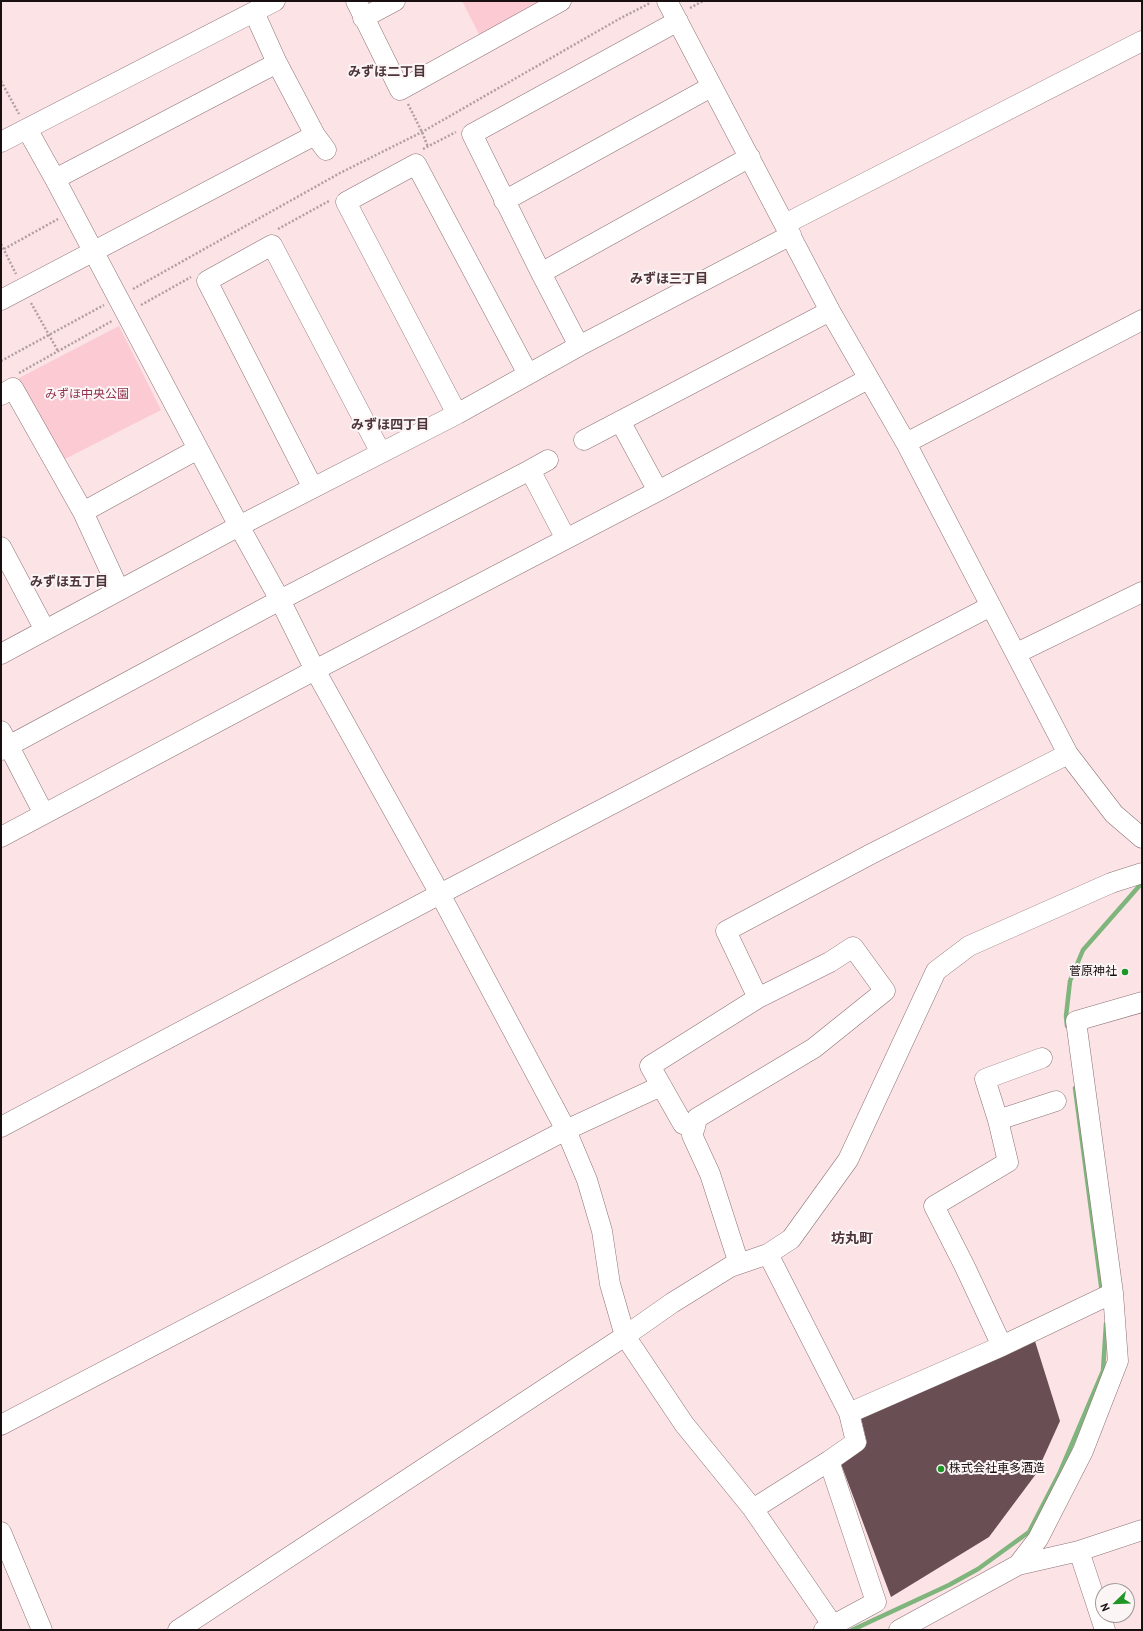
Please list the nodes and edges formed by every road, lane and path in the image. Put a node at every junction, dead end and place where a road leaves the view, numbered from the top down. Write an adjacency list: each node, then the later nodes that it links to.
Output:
1 (274, 1): 7 (street)
2 (395, 1): 6 (street)
3 (561, 1): 13 (street)
4 (653, 1): 15 (path)
5 (667, 1): 8 (street)
6 (360, 9): 13 (street)
7 (254, 12): 10 (street); 14 (street)
8 (678, 21): 12 (street); 20 (street)
9 (1142, 41): 22 (street)
10 (277, 63): 19 (street); 25 (street)
11 (1, 81): 14 (path)
12 (711, 86): 18 (street); 20 (street)
13 (400, 90): 15 (path)
14 (27, 129): 16 (street); 19 (street)
15 (422, 132): 17 (path); 28 (path)
16 (1, 142)
17 (428, 147)
18 (750, 157): 22 (street); 26 (street)
19 (55, 179): 21 (street)
20 (504, 201): 26 (street)
21 (72, 212): 24 (path); 25 (street)
22 (788, 229): 30 (street); 33 (street)
23 (1, 244): 24 (path)
24 (4, 249): 27 (path)
25 (93, 253): 27 (street); 28 (street)
26 (541, 273): 33 (street)
27 (23, 290): 29 (street); 32 (path)
28 (117, 297): 32 (path); 43 (street)
29 (1, 300)
30 (830, 311): 37 (street); 40 (street)
31 (1142, 320): 42 (street)
32 (48, 335): 34 (path); 35 (path)
33 (579, 346): 36 (street)
34 (59, 351)
35 (1, 361)
36 (528, 374): 39 (street); 39 (street)
37 (868, 379): 42 (street); 48 (street)
38 (1, 395): 49 (street)
39 (458, 414): 44 (street)
40 (620, 421): 41 (street); 48 (street)
41 (584, 440)
42 (906, 443): 56 (street)
43 (198, 449): 49 (street); 50 (street)
44 (381, 453): 47 (street); 47 (street)
45 (548, 460): 46 (street)
46 (530, 470): 51 (street); 55 (street)
47 (313, 488): 50 (street)
48 (658, 491): 51 (street)
49 (83, 512): 53 (street)
50 (239, 526): 53 (street); 55 (street)
51 (566, 539): 60 (street)
52 (1, 547): 57 (street)
53 (119, 590): 57 (street)
54 (1142, 592): 58 (street)
55 (280, 600): 60 (street); 61 (street)
56 (991, 606): 58 (street); 67 (street)
57 (45, 630): 59 (street)
58 (1016, 653): 62 (street)
59 (1, 654)
60 (315, 670): 63 (street); 67 (street)
61 (4, 742): 63 (street)
62 (1068, 754): 65 (street); 68 (street)
63 (44, 814): 64 (street)
64 (1, 836)
65 (1142, 838)
66 (1142, 873): 77 (street)
67 (440, 894): 74 (street); 76 (street)
68 (758, 998): 71 (street); 75 (street)
69 (1142, 1002): 79 (street)
70 (1042, 1058): 73 (street)
71 (661, 1086): 75 (street); 76 (street)
72 (1056, 1101): 73 (street)
73 (998, 1120): 81 (street)
74 (1, 1127)
75 (694, 1127): 78 (street)
76 (566, 1130): 80 (street); 83 (street)
77 (768, 1254): 78 (street); 82 (street)
78 (739, 1264): 80 (street)
79 (1106, 1296): 81 (street); 89 (street)
80 (625, 1336): 85 (street); 92 (street)
81 (1002, 1346): 82 (street)
82 (849, 1413): 84 (street)
83 (1, 1425)
84 (829, 1461): 85 (street); 90 (street)
85 (753, 1509): 90 (street)
86 (1142, 1530): 88 (street)
87 (1, 1532): 91 (street)
88 (1079, 1551): 89 (street); 94 (street)
89 (1018, 1565): 93 (street)
90 (831, 1628)
91 (42, 1630)
92 (178, 1630)
93 (899, 1630)
94 (1105, 1630)

